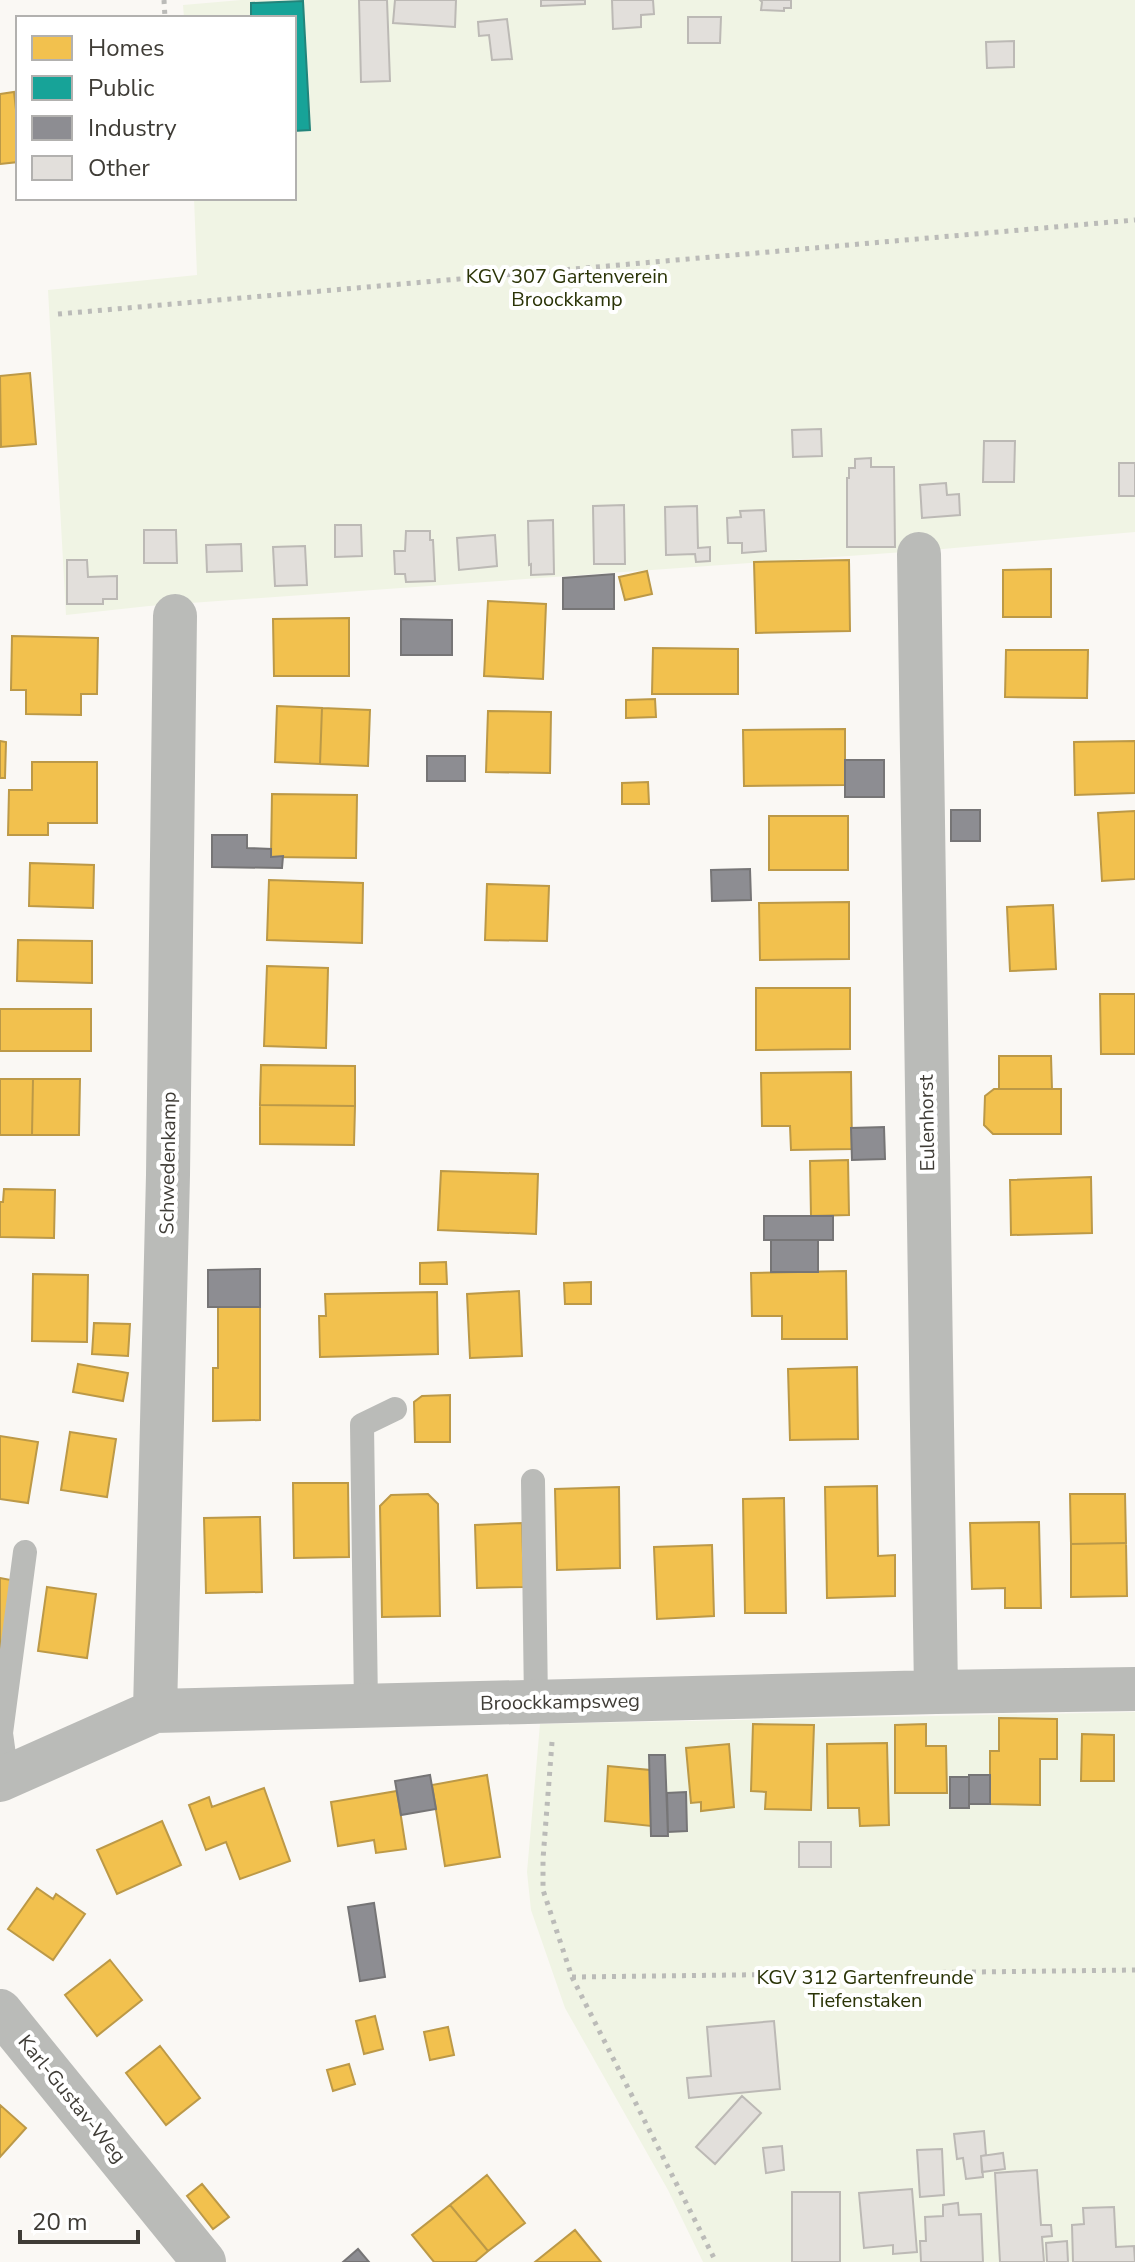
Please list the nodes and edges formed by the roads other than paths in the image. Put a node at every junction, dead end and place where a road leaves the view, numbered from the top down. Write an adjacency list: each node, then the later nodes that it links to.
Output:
1 (919, 554): 7 (street, Eulenhorst)
2 (175, 616): 10 (street, Schwedenkamp)
3 (395, 1409): 9 (lane)
4 (533, 1481): 8 (lane)
5 (25, 1552): 11 (lane)
6 (1135, 1689): 7 (street, Broockkampsweg)
7 (936, 1692): 8 (street, Broockkampsweg)
8 (546, 1703): 9 (street, Broockkampsweg)
9 (366, 1705): 10 (street, Broockkampsweg)
10 (155, 1711): 11 (street, Broockkampsweg)
11 (4, 1778)
12 (0, 2011): 13 (street, Karl-Gustav-Weg)
13 (204, 2262)

